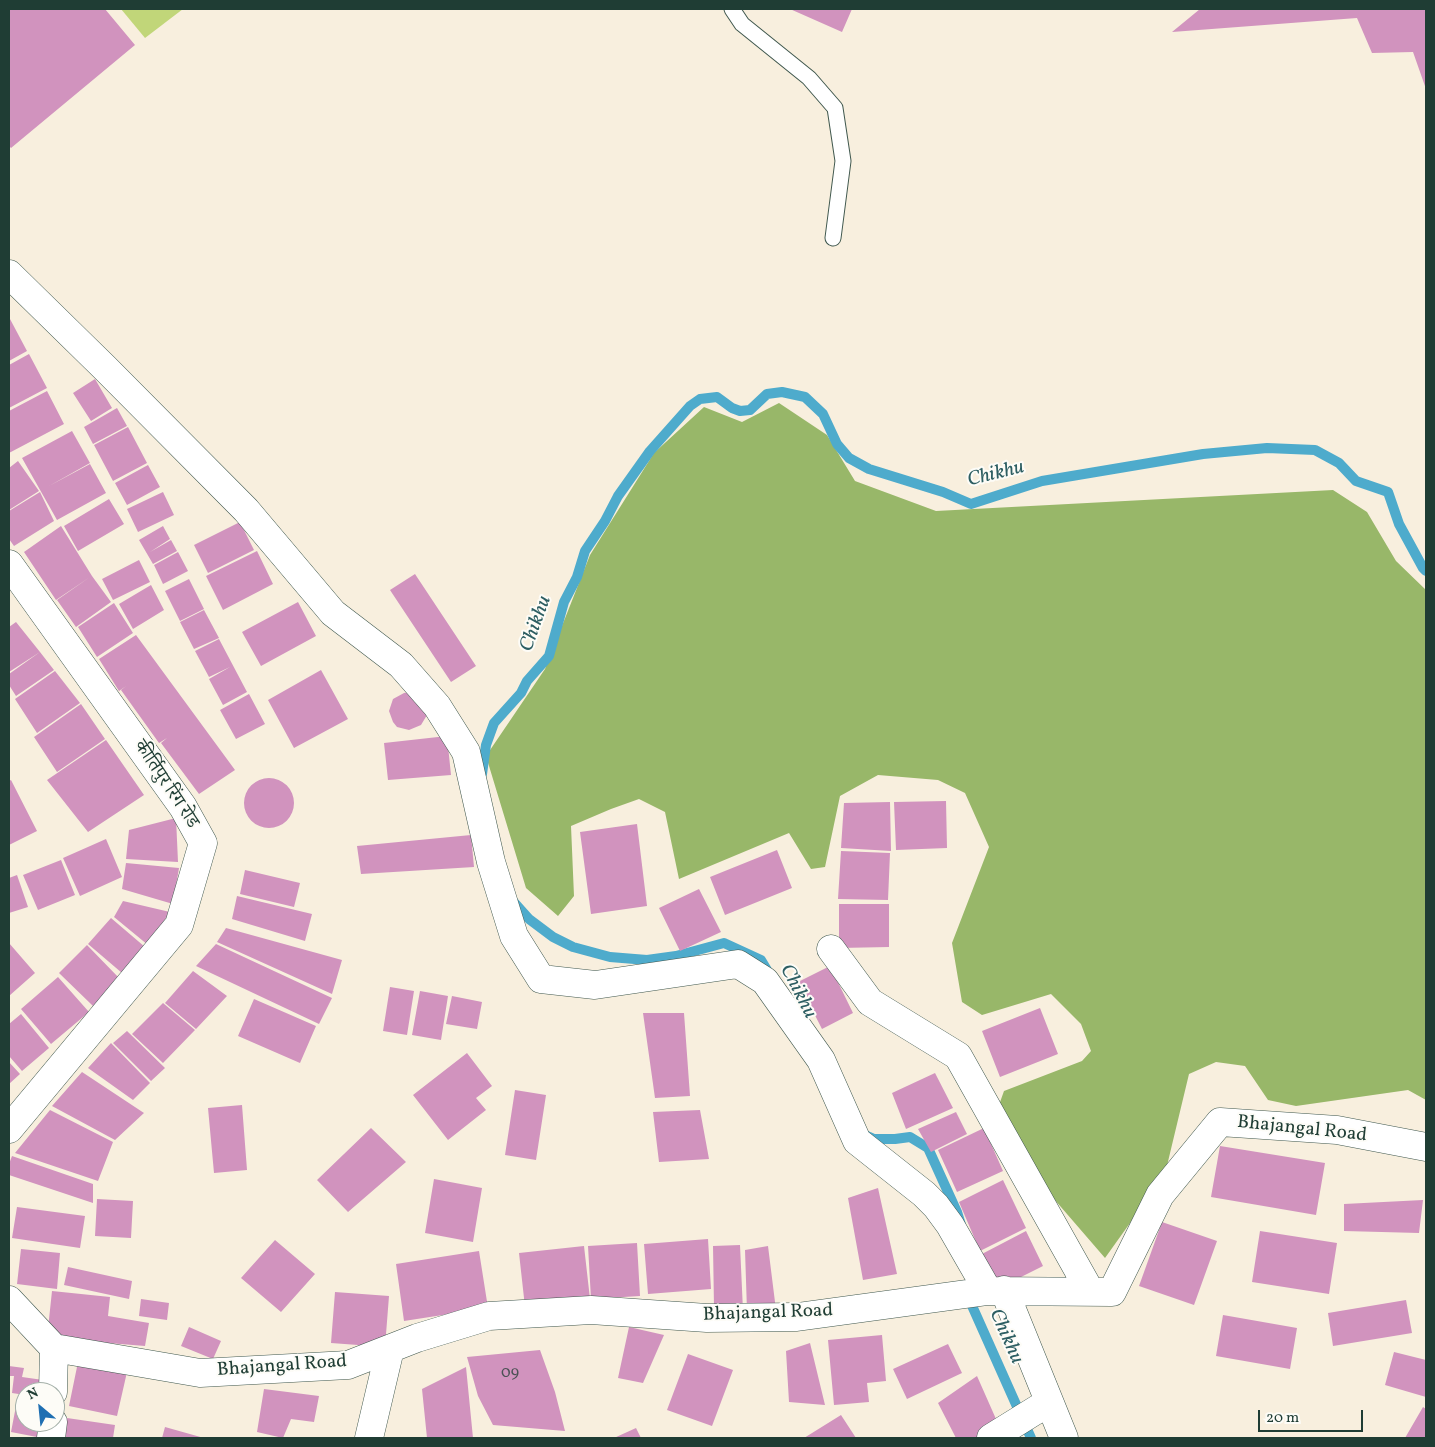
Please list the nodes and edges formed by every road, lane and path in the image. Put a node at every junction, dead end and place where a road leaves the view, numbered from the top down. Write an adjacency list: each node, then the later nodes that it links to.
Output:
1 (732, 9): 2 (lane)
2 (833, 238)
3 (9, 274): 8 (street)
4 (9, 564): 6 (street, कीर्तिपुर रिंग रोड)
5 (831, 950): 9 (street)
6 (9, 1129)
7 (1426, 1147): 9 (street, Bhajangal Road)
8 (996, 1291): 9 (street, Bhajangal Road); 12 (street, Bhajangal Road); 14 (street)
9 (1090, 1291)
10 (9, 1300): 11 (street)
11 (54, 1348): 12 (street, Bhajangal Road); 13 (street)
12 (390, 1348): 15 (street)
13 (54, 1382)
14 (1049, 1402): 16 (street); 17 (street)
15 (369, 1438)
16 (991, 1438)
17 (1064, 1438)

